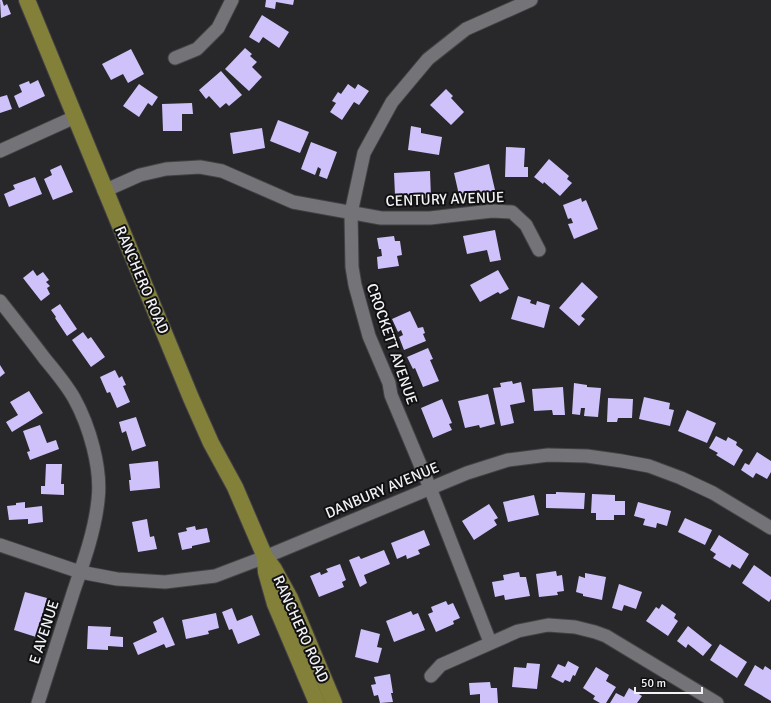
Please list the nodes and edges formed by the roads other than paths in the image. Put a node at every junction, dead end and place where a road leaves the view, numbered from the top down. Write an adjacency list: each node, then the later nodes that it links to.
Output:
1 (27, 0): 5 (main road, RANCHERO ROAD)
2 (232, 0): 4 (street)
3 (531, 0): 8 (street, CROCKETT AVENUE)
4 (175, 58)
5 (74, 117): 6 (street); 7 (main road, RANCHERO ROAD)
6 (0, 151)
7 (104, 191): 8 (street, CENTURY AVENUE); 14 (main road, RANCHERO ROAD)
8 (351, 213): 9 (street, CENTURY AVENUE); 11 (street, CROCKETT AVENUE)
9 (539, 250)
10 (0, 301): 15 (street, E AVENUE)
11 (430, 488): 12 (street, DANBURY AVENUE); 14 (street, DANBURY AVENUE); 16 (street, CROCKETT AVENUE)
12 (771, 528)
13 (0, 545): 15 (street, DANBURY AVENUE)
14 (265, 556): 15 (street, DANBURY AVENUE); 19 (main road, RANCHERO ROAD); 20 (main road, RANCHERO ROAD)
15 (80, 572): 18 (street, E AVENUE)
16 (490, 642): 17 (street); 21 (street)
17 (431, 676)
18 (38, 703)
19 (317, 703)
20 (334, 703)
21 (717, 703)

